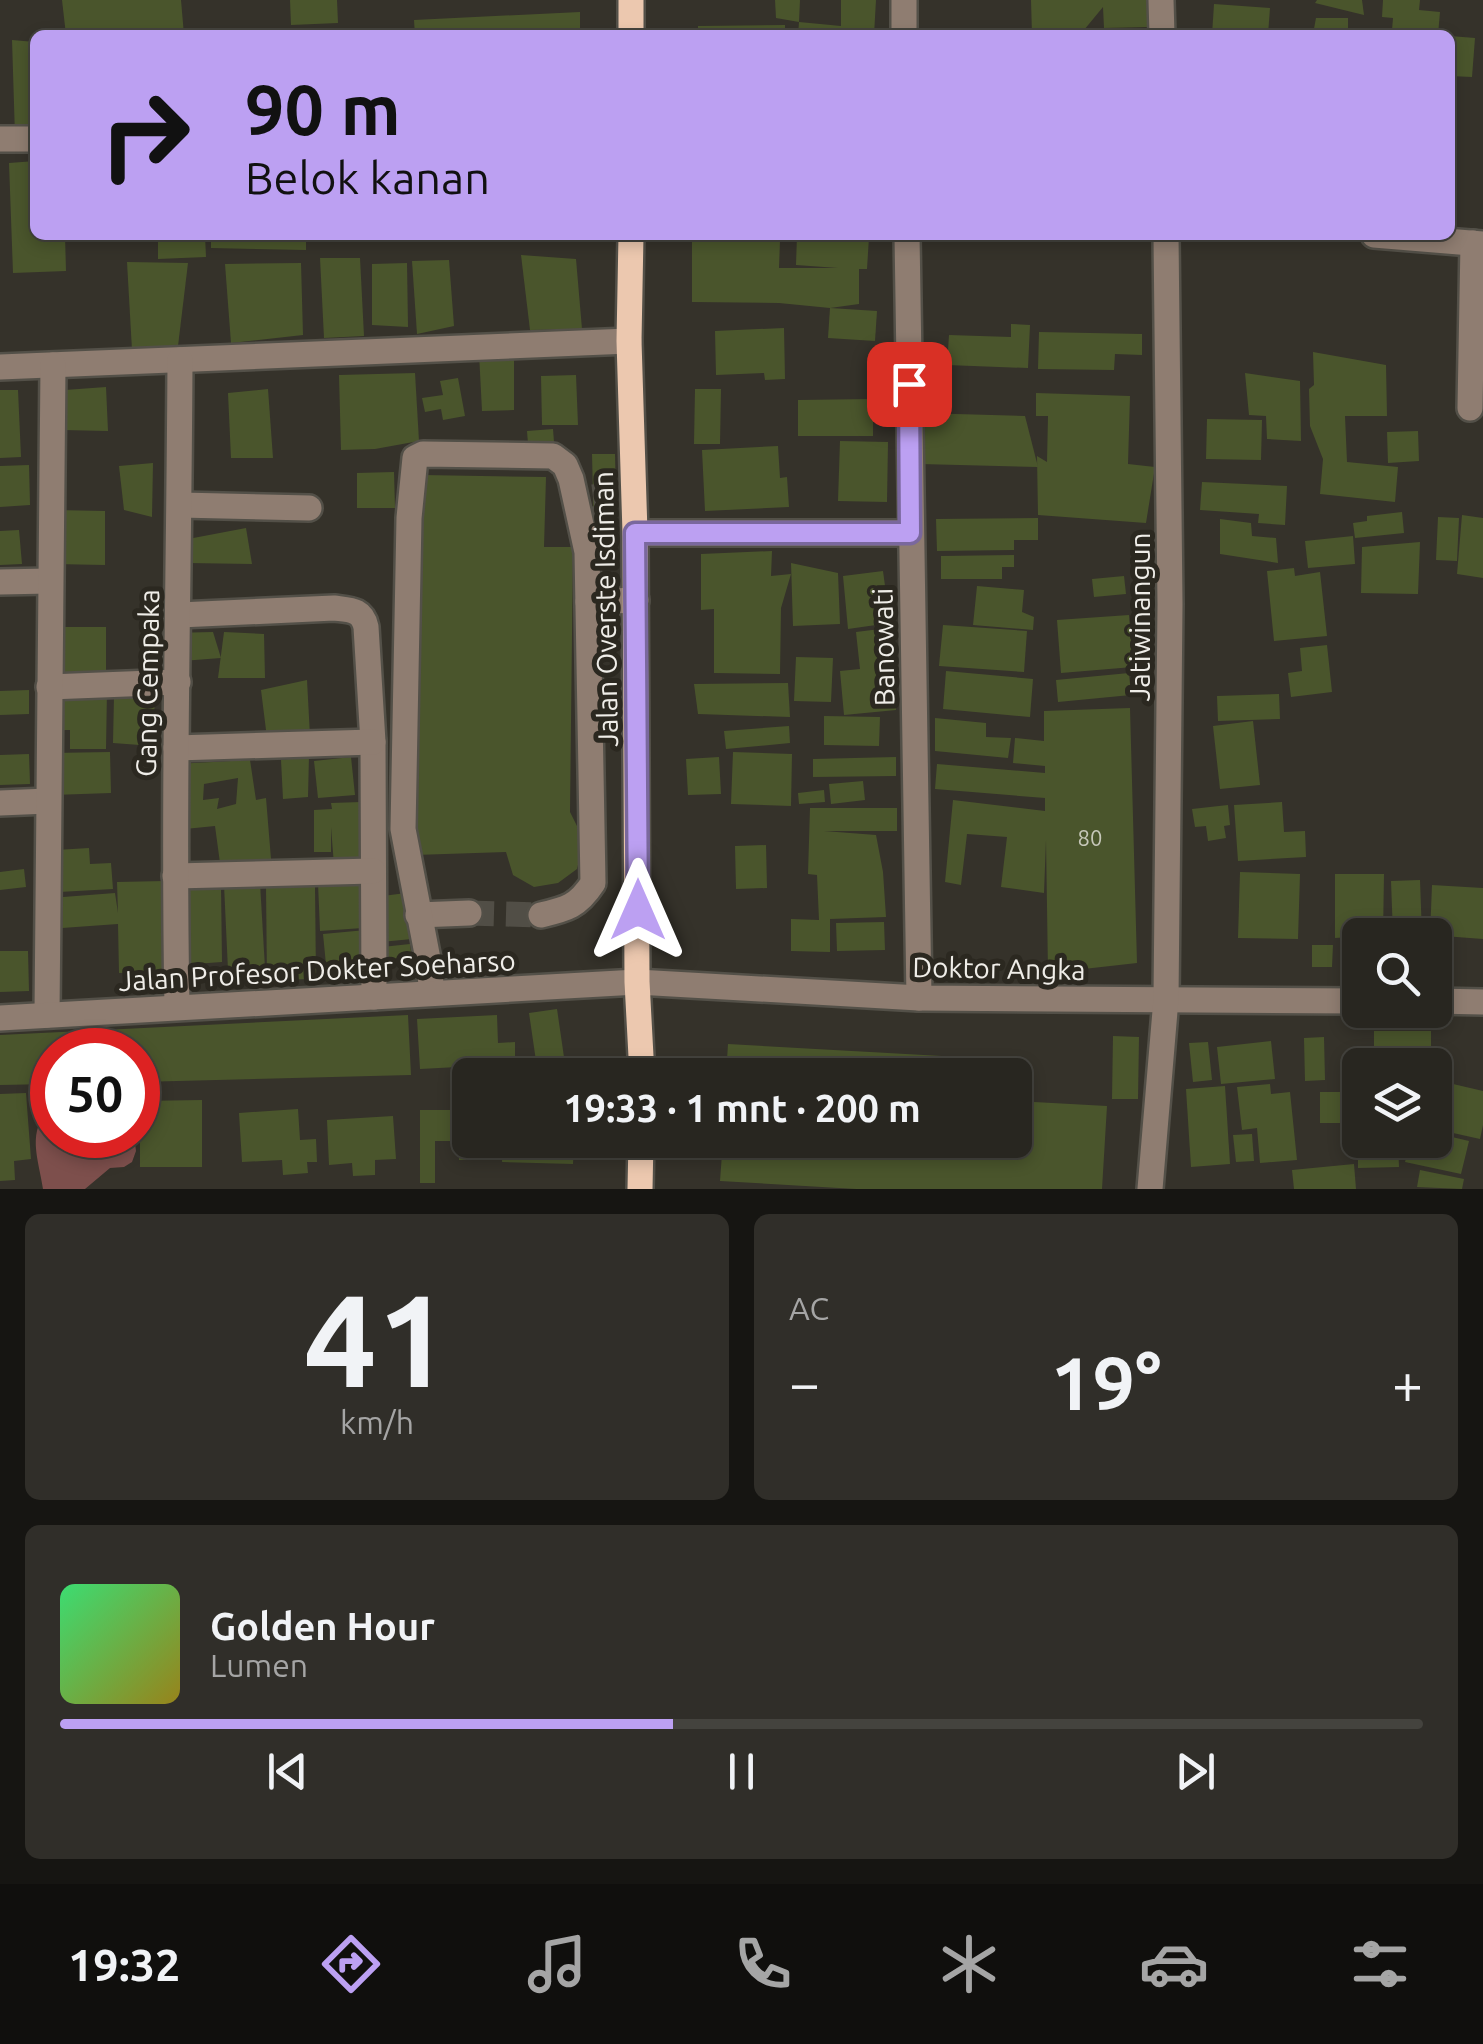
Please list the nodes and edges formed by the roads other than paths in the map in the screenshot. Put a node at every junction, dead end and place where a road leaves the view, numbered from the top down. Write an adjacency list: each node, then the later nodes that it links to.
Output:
1 (630, 0): 4 (main road)
2 (904, 0): 5 (street)
3 (1161, 0): 6 (street)
4 (631, 30)
5 (904, 30)
6 (1162, 30)
7 (0, 139): 8 (street)
8 (30, 139)
9 (630, 240): 14 (main road, Jalan Overste Isdiman)
10 (907, 240): 22 (street, Banowati)
11 (1166, 240): 43 (street, Jatiwinangun)
12 (1439, 240): 13 (street)
13 (1478, 243): 18 (street)
14 (628, 341): 15 (street); 21 (main road, Jalan Overste Isdiman)
15 (180, 360): 16 (street); 19 (street, Gang Cempaka)
16 (53, 365): 17 (street); 23 (street)
17 (0, 367)
18 (1470, 408)
19 (180, 506): 20 (street); 27 (street, Gang Cempaka)
20 (309, 508)
21 (609, 510): 22 (street); 25 (main road, Jalan Overste Isdiman); 26 (street); 38 (street)
22 (910, 533): 42 (street, Banowati)
23 (50, 581): 24 (street); 29 (street)
24 (0, 582)
25 (636, 600): 26 (street); 39 (main road, Jalan Overste Isdiman)
26 (588, 602): 37 (street)
27 (179, 615): 28 (street, Gang Cempaka); 30 (street)
28 (178, 682): 29 (street); 31 (street, Gang Cempaka)
29 (49, 687): 32 (street)
30 (373, 742): 31 (street); 34 (street)
31 (176, 748): 35 (street, Gang Cempaka)
32 (48, 801): 33 (street); 48 (street)
33 (0, 803)
34 (373, 870): 35 (street); 41 (street)
35 (175, 876): 47 (street, Gang Cempaka)
36 (469, 913): 38 (street)
37 (541, 914)
38 (418, 915): 40 (street)
39 (637, 982): 40 (street, Jalan Profesor Dokter Soeharso); 42 (street, Doktor Angka); 50 (main road, Jalan Overste Isdiman)
40 (432, 992): 41 (street, Jalan Profesor Dokter Soeharso)
41 (374, 997): 47 (street, Jalan Profesor Dokter Soeharso)
42 (919, 998): 43 (street, Doktor Angka)
43 (1166, 999): 44 (street, Doktor Angka); 53 (street, Jatiwinangun)
44 (1342, 1000)
45 (1452, 1001): 46 (street)
46 (1483, 1002)
47 (178, 1007): 48 (street, Jalan Profesor Dokter Soeharso)
48 (47, 1015): 49 (street, Jalan Profesor Dokter Soeharso)
49 (0, 1018)
50 (641, 1058)
51 (641, 1158): 52 (main road)
52 (640, 1189)
53 (1150, 1189)

